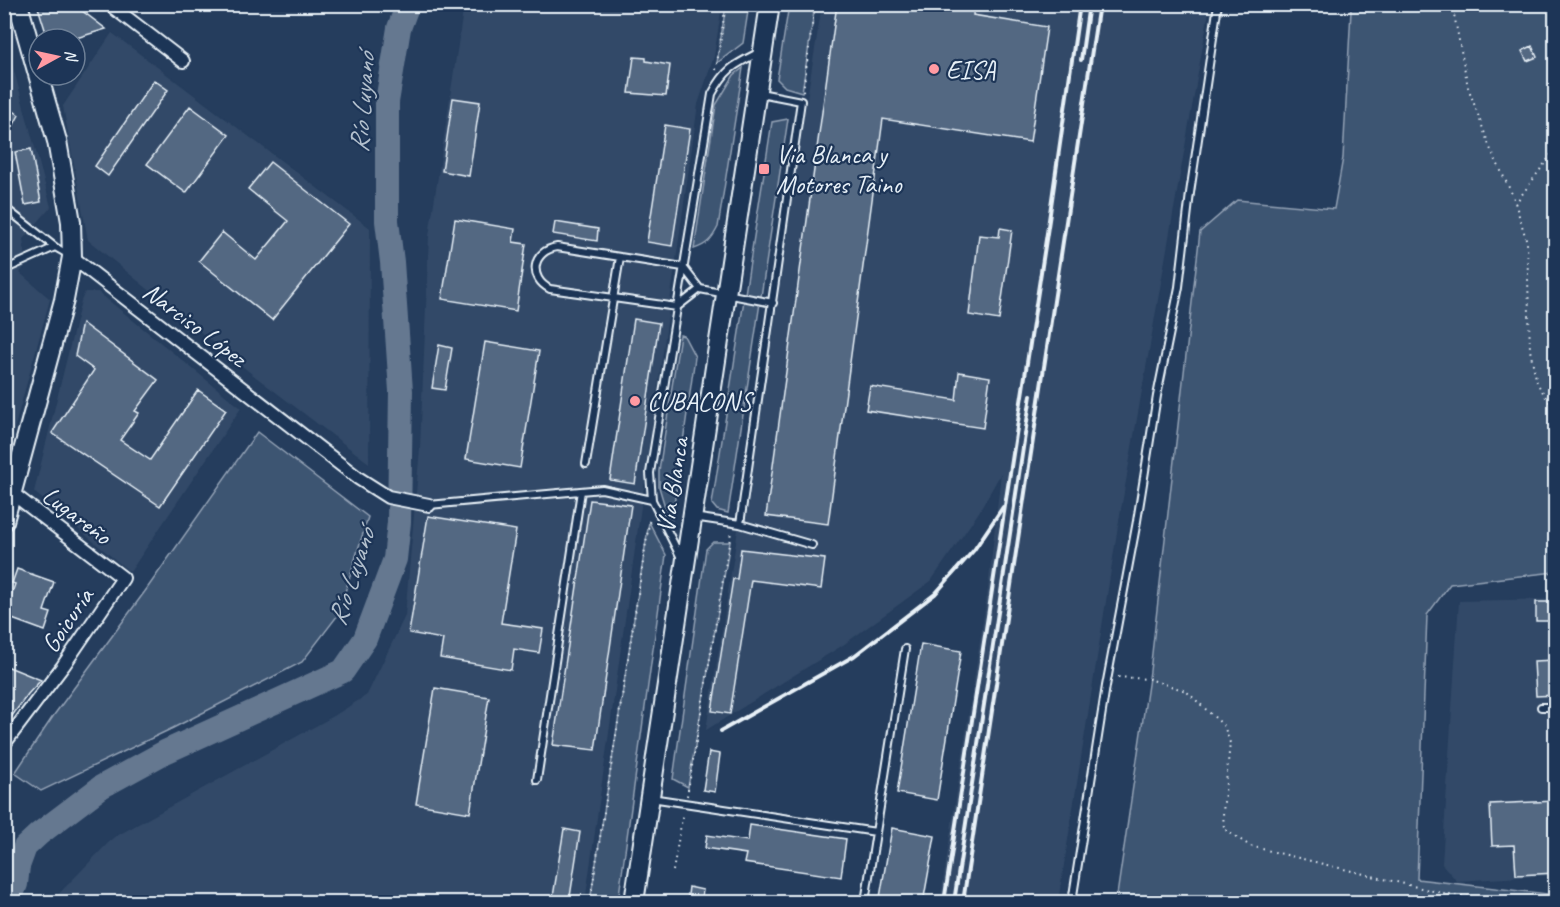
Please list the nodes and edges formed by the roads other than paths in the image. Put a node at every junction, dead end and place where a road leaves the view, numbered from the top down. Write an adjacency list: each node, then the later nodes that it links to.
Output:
1 (18, 4): 10 (main road)
2 (770, 4): 5 (main road, Vía Blanca)
3 (1218, 4): 39 (lane)
4 (111, 5): 6 (street)
5 (763, 51): 7 (main road, Vía Blanca); 12 (lane)
6 (183, 61)
7 (756, 93): 15 (main road, Vía Blanca); 17 (lane)
8 (4, 207): 9 (lane, Narciso López)
9 (55, 247): 10 (lane, Narciso López); 13 (lane)
10 (72, 257): 20 (main road); 23 (street, Narciso López)
11 (620, 257): 12 (lane); 16 (lane); 16 (lane)
12 (683, 267): 14 (lane); 18 (lane)
13 (4, 270)
14 (700, 289): 15 (lane); 18 (lane)
15 (726, 294): 17 (lane); 24 (main road, Vía Blanca)
16 (613, 298): 18 (lane); 19 (lane)
17 (773, 303): 26 (lane)
18 (677, 307): 22 (lane)
19 (586, 464)
20 (8, 491): 25 (main road); 29 (street, Lugareño)
21 (581, 491): 22 (lane); 23 (lane); 34 (lane)
22 (652, 500): 28 (lane)
23 (429, 505)
24 (693, 517): 26 (lane); 28 (main road, Vía Blanca)
25 (4, 521)
26 (736, 524): 27 (lane)
27 (812, 545)
28 (685, 566): 35 (main road, Vía Blanca)
29 (123, 578): 33 (street, Goicuría)
30 (905, 649): 36 (lane)
31 (1556, 706): 32 (lane)
32 (1541, 707)
33 (4, 744)
34 (537, 780)
35 (651, 797): 36 (lane); 37 (main road, Vía Blanca)
36 (876, 832): 38 (lane)
37 (634, 903)
38 (865, 903)
39 (1072, 903)

